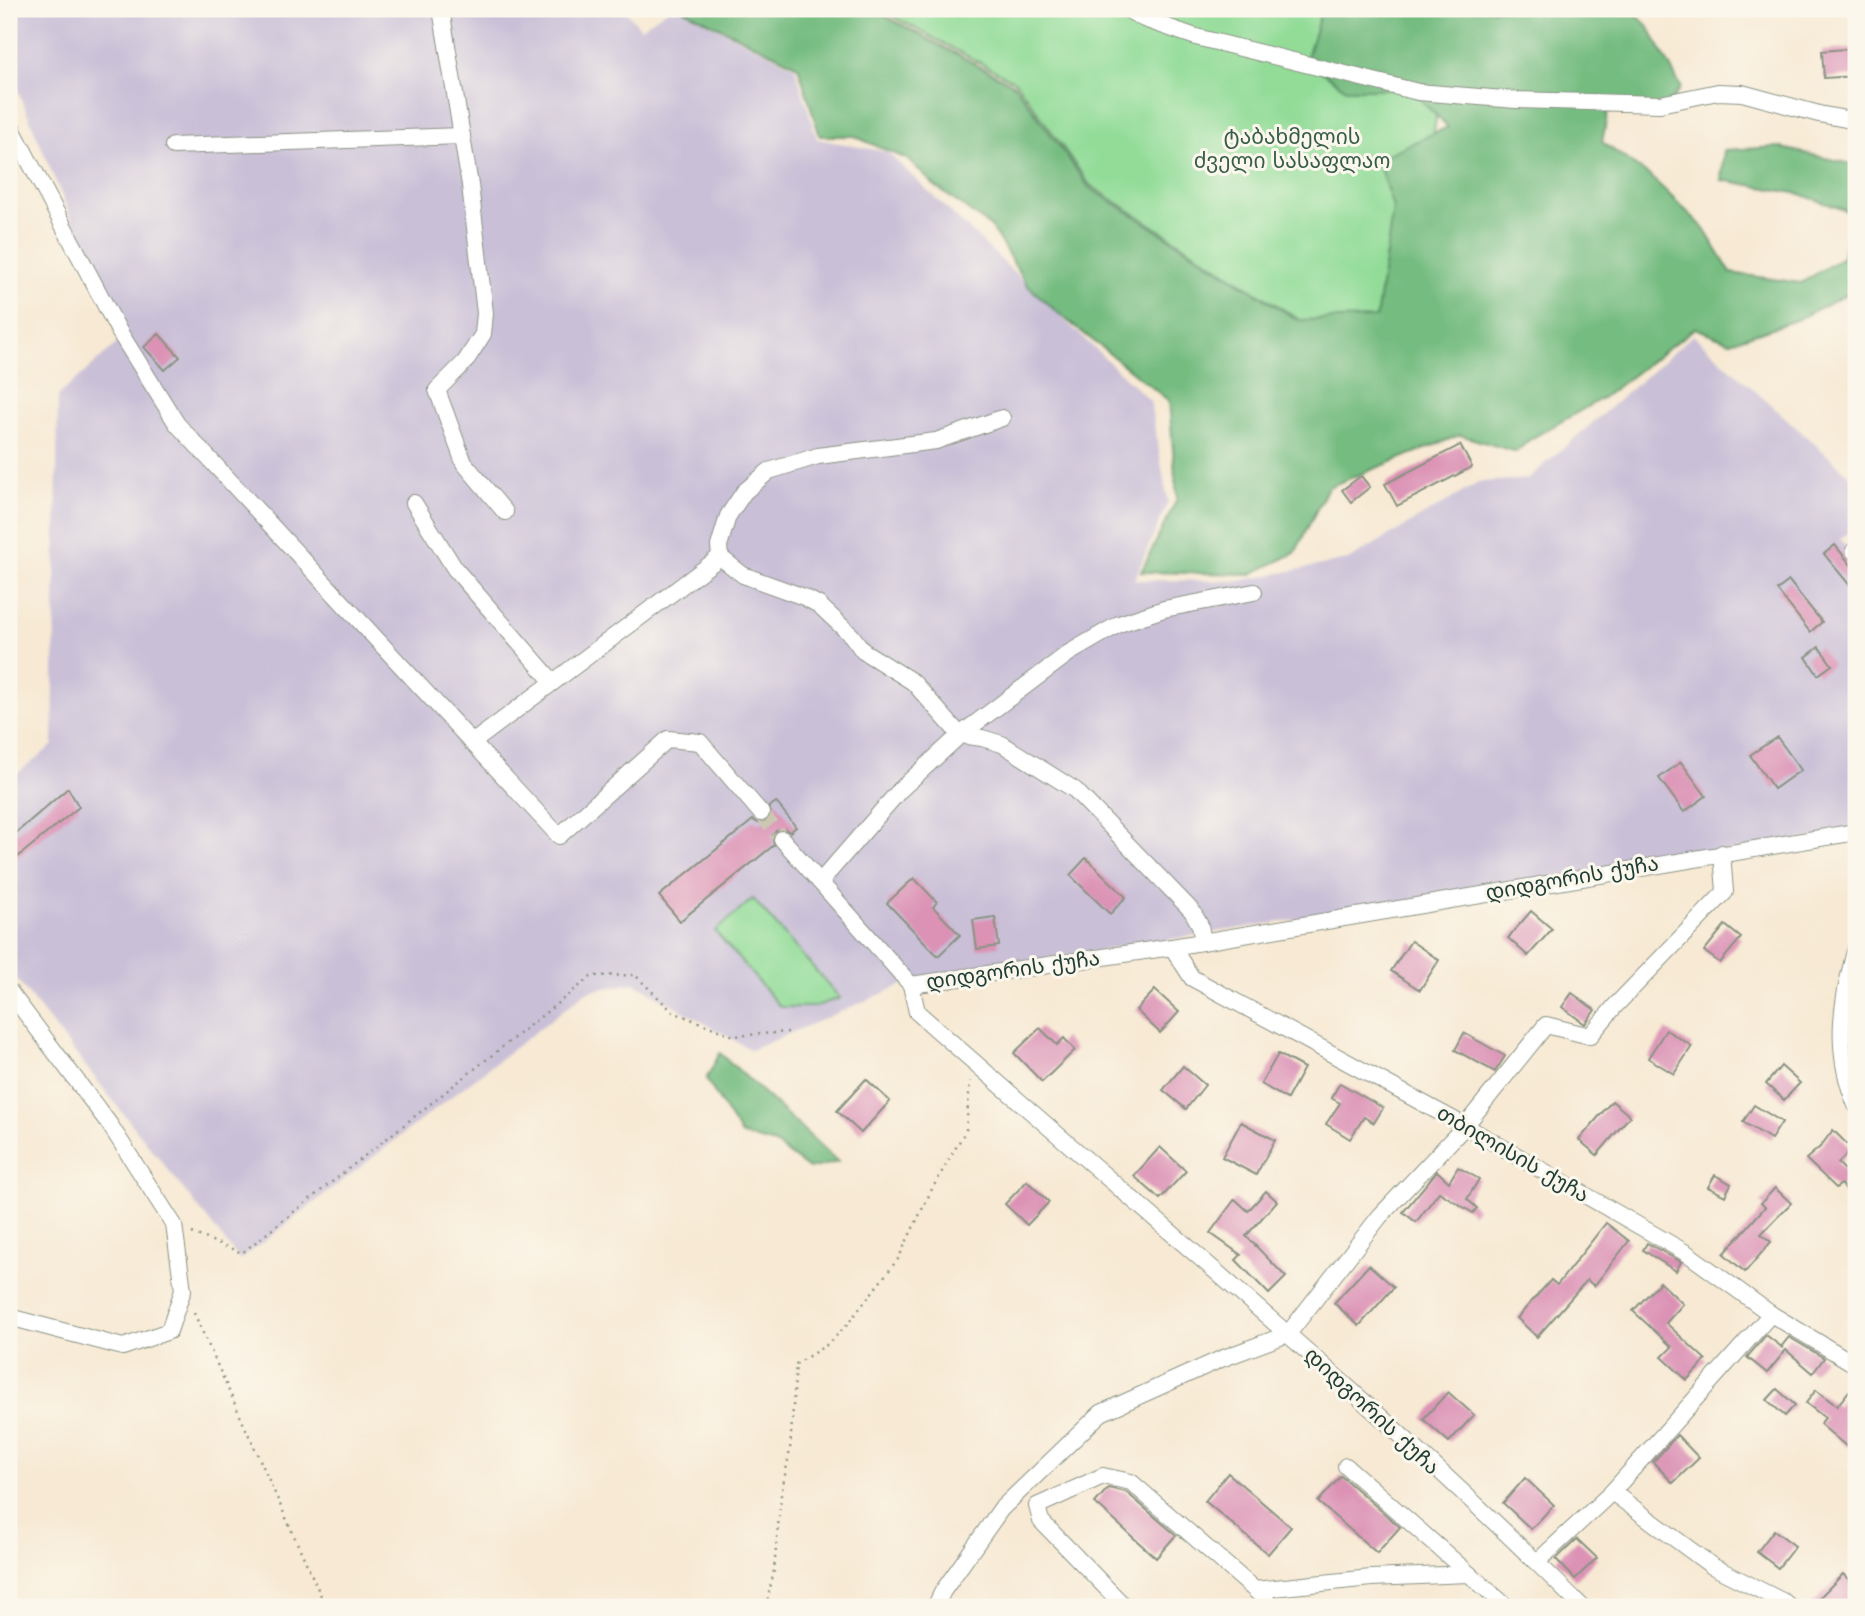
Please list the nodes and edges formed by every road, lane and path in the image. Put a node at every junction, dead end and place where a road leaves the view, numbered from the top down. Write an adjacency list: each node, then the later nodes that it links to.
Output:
1 (441, 9): 5 (street)
2 (1126, 9): 3 (street)
3 (1856, 121)
4 (9, 123): 16 (street)
5 (462, 136): 6 (street); 11 (street)
6 (173, 146)
7 (9, 293): 8 (path)
8 (9, 314)
9 (1002, 418): 12 (street)
10 (414, 503): 14 (street)
11 (505, 512)
12 (720, 557): 14 (street); 15 (street)
13 (1254, 592): 15 (street)
14 (553, 682): 16 (street)
15 (960, 735): 21 (street); 22 (street)
16 (472, 743): 17 (street)
17 (761, 813)
18 (1856, 832): 20 (street, დიდგორის ქუჩა)
19 (782, 839): 21 (street)
20 (1722, 853): 22 (street, დიდგორის ქუჩა); 30 (street)
21 (821, 882): 25 (street)
22 (1203, 942): 23 (street, დიდგორის ქუჩა)
23 (1172, 947): 25 (street, დიდგორის ქუჩა); 30 (street, თბილისის ქუჩა)
24 (1856, 948): 29 (street)
25 (911, 985): 28 (street, დიდგორის ქუჩა)
26 (9, 991): 31 (street)
27 (788, 1032): 31 (path)
28 (973, 1061): 35 (street, დიდგორის ქუჩა); 45 (path)
29 (1856, 1105)
30 (1465, 1126): 33 (street, თბილისის ქუჩა); 35 (street)
31 (174, 1225): 32 (street)
32 (183, 1290): 34 (street); 44 (path)
33 (1771, 1314): 36 (street, თბილისის ქუჩა); 39 (street)
34 (9, 1317)
35 (1288, 1334): 38 (street); 41 (street, დიდგორის ქუჩა)
36 (1856, 1365)
37 (1346, 1466): 42 (street)
38 (1018, 1492): 40 (street); 46 (street)
39 (1612, 1492): 41 (street); 51 (street)
40 (1037, 1506): 43 (street); 47 (street)
41 (1537, 1562): 50 (street, დიდგორის ქუჩა)
42 (1469, 1574): 43 (street); 49 (street)
43 (1255, 1590): 48 (street)
44 (326, 1607)
45 (766, 1607)
46 (935, 1607)
47 (1125, 1607)
48 (1273, 1607)
49 (1507, 1607)
50 (1582, 1607)
51 (1790, 1607)

